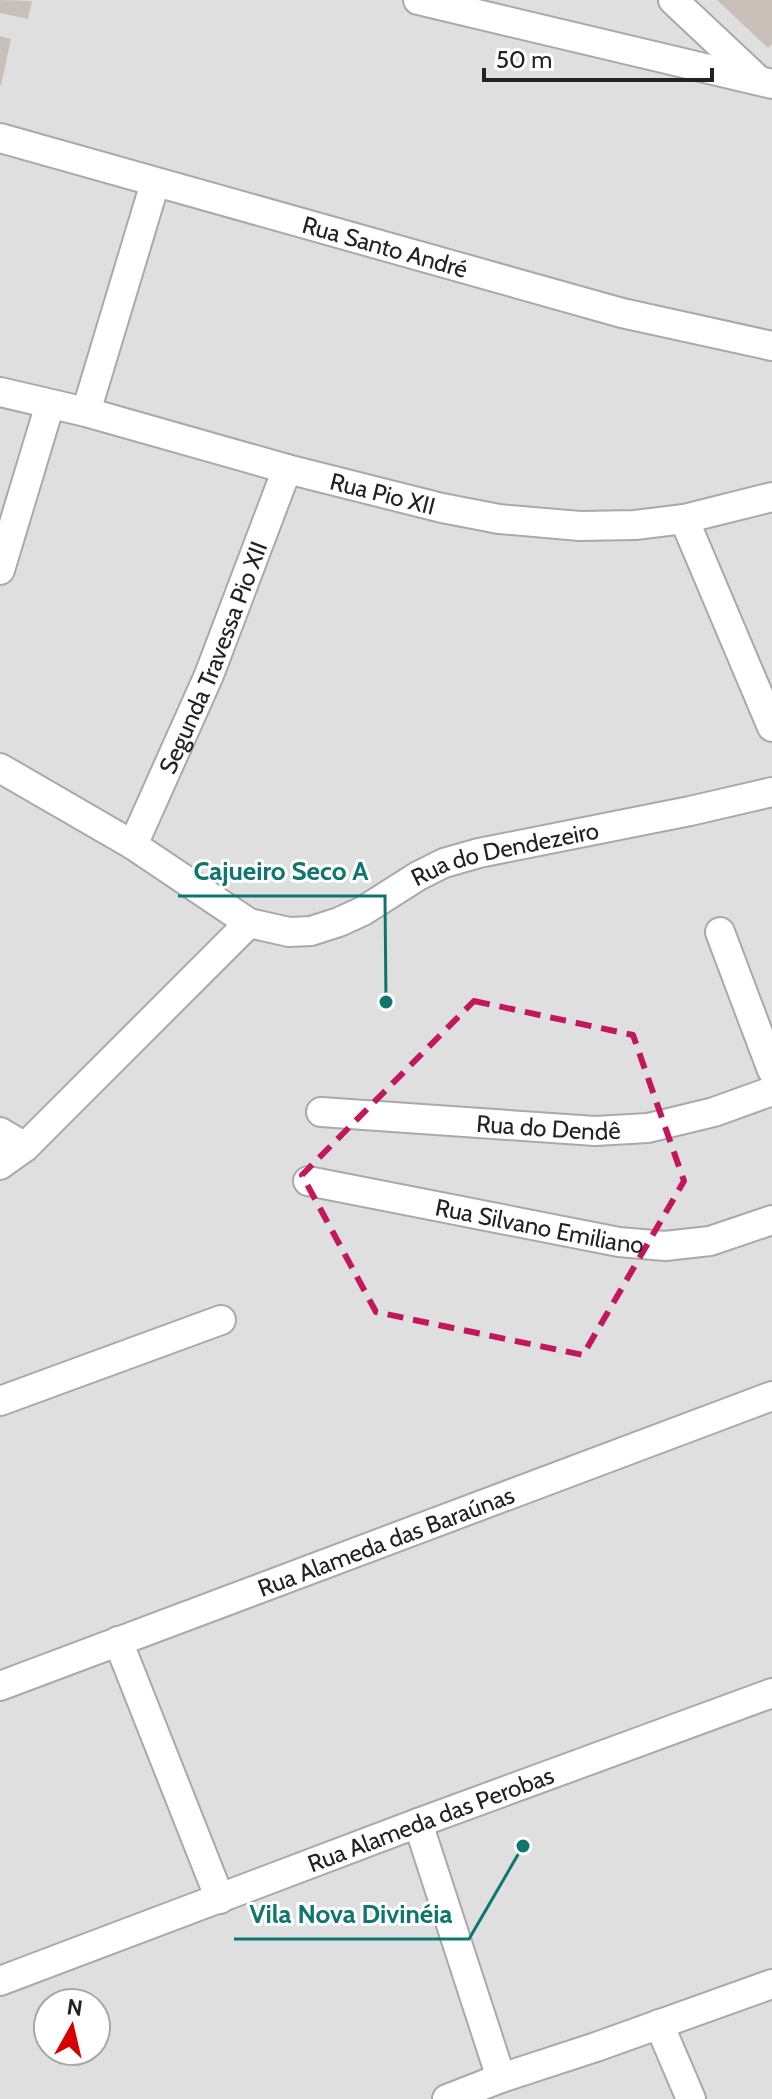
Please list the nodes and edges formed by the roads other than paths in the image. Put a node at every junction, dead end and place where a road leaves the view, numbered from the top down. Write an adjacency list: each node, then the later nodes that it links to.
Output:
1 (418, 0): 3 (street)
2 (673, 0): 3 (street)
3 (765, 82)
4 (0, 138): 5 (street, Rua Santo André)
5 (155, 183): 6 (street, Rua Santo André); 9 (street)
6 (772, 346)
7 (0, 392): 8 (street, Rua Pio XII)
8 (50, 404): 9 (street, Rua Pio XII); 13 (street)
9 (86, 412): 10 (street, Rua Pio XII)
10 (287, 469): 12 (street, Rua Pio XII); 17 (street, Segunda Travessa Pio XII)
11 (772, 497): 12 (street, Rua Pio XII)
12 (684, 519): 14 (street)
13 (0, 570)
14 (772, 727)
15 (0, 768): 17 (street)
16 (772, 792): 18 (street, Rua do Dendezeiro)
17 (133, 845): 18 (street)
18 (249, 923): 24 (street)
19 (720, 932): 20 (street)
20 (772, 1070)
21 (772, 1091): 22 (street, Rua do Dendê)
22 (321, 1112)
23 (0, 1132): 24 (street)
24 (25, 1147): 25 (street)
25 (0, 1165)
26 (308, 1181): 27 (street, Rua Silvano Emiliano)
27 (772, 1220)
28 (221, 1320): 30 (street)
29 (772, 1396): 31 (street, Rua Alameda das Baraúnas)
30 (0, 1401)
31 (118, 1641): 32 (street, Rua Alameda das Baraúnas); 35 (street)
32 (0, 1686)
33 (772, 1693): 34 (street, Rua Alameda das Perobas)
34 (418, 1823): 35 (street, Rua Alameda das Perobas); 39 (street)
35 (220, 1899): 36 (street, Rua Alameda das Perobas)
36 (0, 1981)
37 (772, 1984): 38 (street)
38 (659, 2024): 39 (street); 41 (street)
39 (501, 2078): 40 (street)
40 (447, 2099)
41 (691, 2099)

